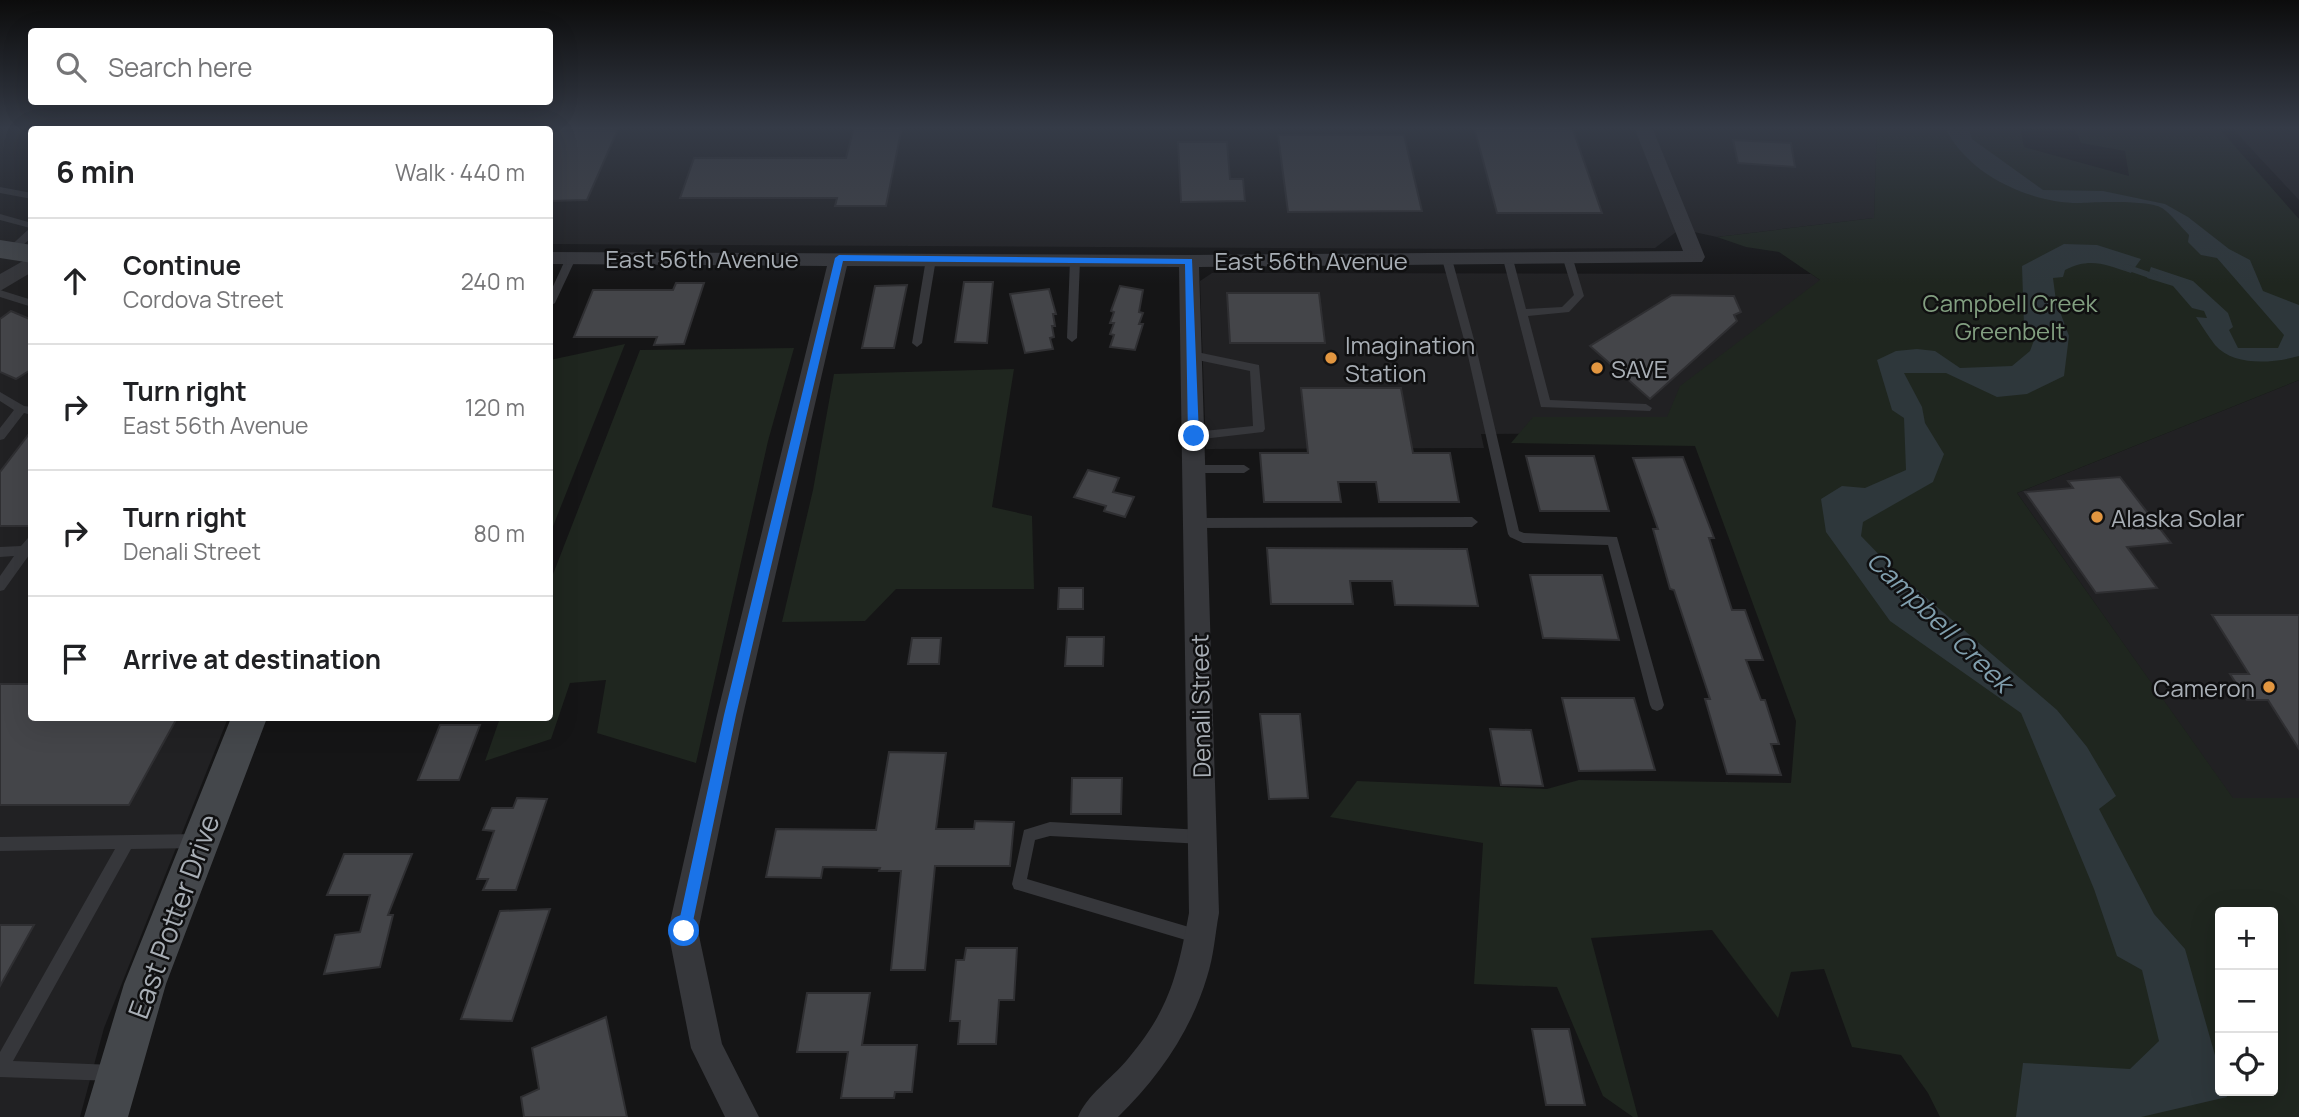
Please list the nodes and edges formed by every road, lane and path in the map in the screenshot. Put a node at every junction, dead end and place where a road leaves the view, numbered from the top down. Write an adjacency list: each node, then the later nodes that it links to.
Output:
1 (1664, 179): 14 (street, East 56th Avenue)
2 (0, 190): 3 (lane)
3 (28, 196)
4 (0, 217): 5 (lane)
5 (28, 225)
6 (28, 238): 7 (lane)
7 (18, 254): 17 (street)
8 (553, 258): 9 (street, East 56th Avenue)
9 (571, 258): 10 (street, East 56th Avenue); 19 (lane)
10 (839, 258): 11 (street, East 56th Avenue); 47 (street)
11 (931, 259): 15 (street, East 56th Avenue); 23 (lane)
12 (1447, 259): 13 (street, East 56th Avenue); 16 (street, East 56th Avenue); 37 (lane)
13 (1508, 259): 14 (street, East 56th Avenue); 21 (lane)
14 (1568, 259): 21 (lane)
15 (1075, 260): 16 (street, East 56th Avenue); 22 (lane)
16 (1189, 261): 24 (street, Denali Street)
17 (0, 284)
18 (0, 293): 20 (lane)
19 (553, 297)
20 (28, 303)
21 (1521, 313): 26 (lane)
22 (1072, 338)
23 (917, 343)
24 (1192, 355): 29 (street, Denali Street); 29 (lane)
25 (0, 396): 27 (lane)
26 (1646, 408)
27 (26, 410): 28 (lane)
28 (0, 436)
29 (1194, 436): 30 (street, Denali Street)
30 (1194, 469): 31 (lane); 33 (street, Denali Street)
31 (1244, 469)
32 (1472, 522): 33 (lane)
33 (1196, 523): 39 (street, Denali Street)
34 (28, 546): 35 (lane); 36 (lane)
35 (0, 552)
36 (0, 586)
37 (1657, 705)
38 (248, 721): 40 (street, East Potter Drive)
39 (1203, 837): 43 (street, Denali Street); 43 (lane)
40 (199, 841): 41 (lane); 45 (street, East Potter Drive)
41 (127, 842): 42 (lane); 44 (lane)
42 (0, 844)
43 (1199, 937): 48 (street, Denali Street)
44 (0, 1069): 45 (lane)
45 (118, 1073): 46 (street, East Potter Drive)
46 (106, 1117)
47 (743, 1117)
48 (1094, 1117)

